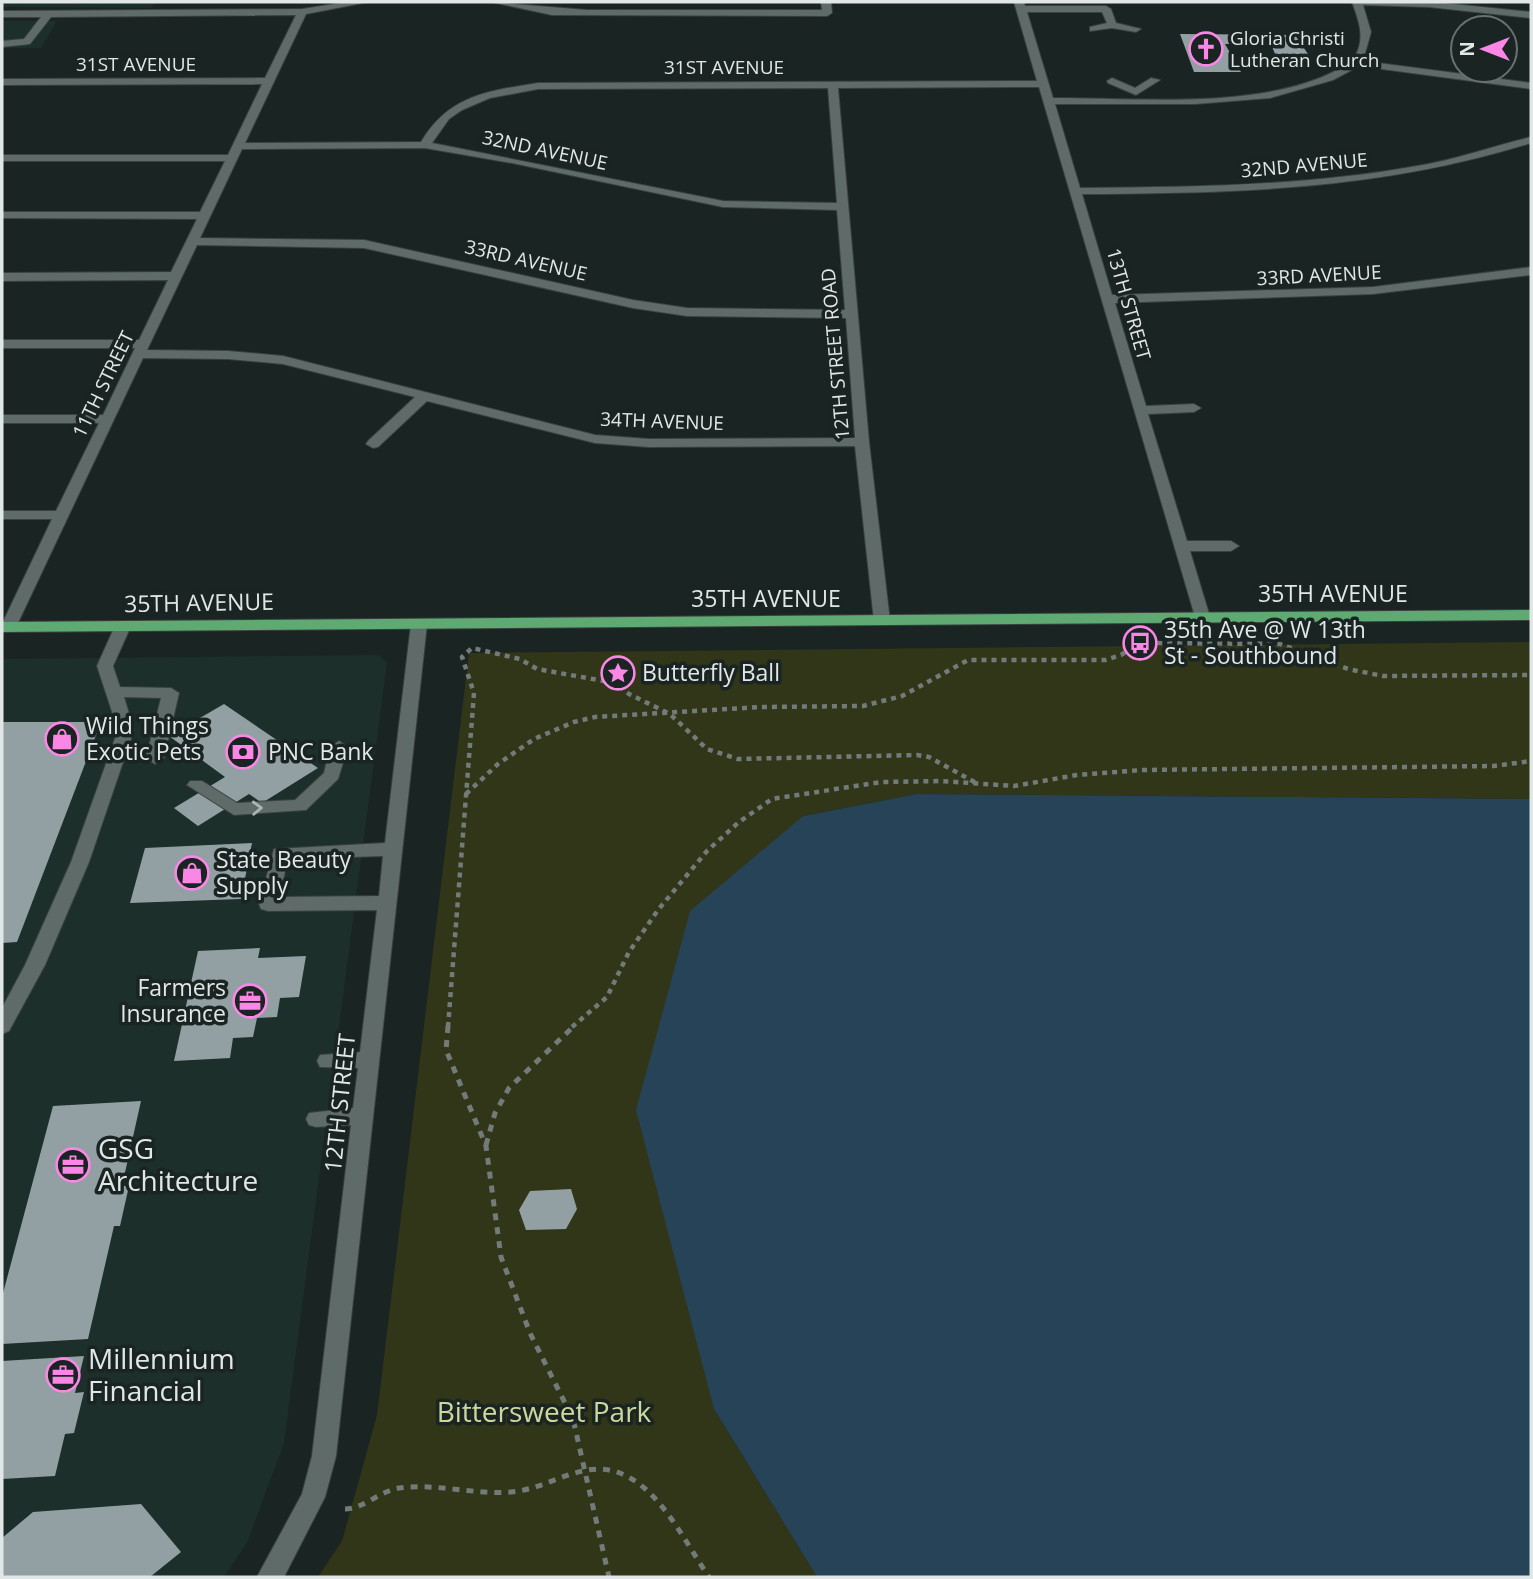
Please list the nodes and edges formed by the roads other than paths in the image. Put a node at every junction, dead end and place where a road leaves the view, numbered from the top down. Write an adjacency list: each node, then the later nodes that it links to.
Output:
1 (363, 2): 9 (street)
2 (496, 2): 3 (street)
3 (826, 2)
4 (1357, 2): 11 (street); 16 (street)
5 (104, 3): 6 (street); 8 (street)
6 (129, 3)
7 (1020, 5): 12 (street); 21 (street, 13TH STREET)
8 (48, 9): 9 (street); 10 (street); 15 (street)
9 (302, 12): 18 (street, 11TH STREET)
10 (2, 14)
11 (1531, 15)
12 (1112, 25): 13 (street); 14 (street)
13 (1093, 29)
14 (1136, 29)
15 (2, 44)
16 (1357, 63): 23 (street); 24 (street)
17 (1155, 80): 24 (street)
18 (270, 81): 20 (street, 31ST AVENUE); 28 (street, 11TH STREET)
19 (1112, 81): 24 (street)
20 (2, 82)
21 (1045, 83): 22 (street, 31ST AVENUE); 25 (street, 13TH STREET)
22 (833, 84): 27 (street, 31ST AVENUE); 31 (street, 12TH STREET ROAD)
23 (1531, 86)
24 (1137, 96): 25 (street)
25 (1050, 101): 30 (street, 13TH STREET)
26 (1531, 140): 30 (street, 32ND AVENUE)
27 (425, 145): 28 (street, 32ND AVENUE); 31 (street, 32ND AVENUE)
28 (237, 152): 29 (street, 32ND AVENUE); 33 (street, 11TH STREET)
29 (2, 158)
30 (1076, 191): 38 (street, 13TH STREET)
31 (842, 207): 39 (street, 12TH STREET ROAD)
32 (2, 215): 33 (street)
33 (206, 216): 34 (street, 11TH STREET)
34 (193, 241): 36 (street, 11TH STREET); 39 (street, 33RD AVENUE)
35 (1531, 271): 38 (street, 33RD AVENUE)
36 (177, 276): 37 (street); 41 (street, 11TH STREET)
37 (2, 277)
38 (1107, 299): 44 (street, 13TH STREET)
39 (851, 314): 47 (street, 12TH STREET ROAD)
40 (2, 344): 41 (street, 34TH AVENUE)
41 (142, 349): 42 (street, 34TH AVENUE); 46 (street, 11TH STREET)
42 (424, 397): 47 (street, 34TH AVENUE); 48 (street)
43 (1194, 408): 44 (street)
44 (1140, 410): 52 (street, 13TH STREET)
45 (2, 419): 46 (street)
46 (108, 419): 50 (street, 11TH STREET)
47 (862, 442): 55 (street, 12TH STREET ROAD)
48 (373, 444)
49 (2, 515): 50 (street)
50 (62, 515): 58 (street, 11TH STREET)
51 (1231, 545): 52 (street)
52 (1181, 546): 54 (street, 13TH STREET)
53 (1531, 615): 54 (main road, 35TH AVENUE)
54 (1202, 617): 55 (main road, 35TH AVENUE)
55 (882, 621): 56 (main road, 35TH AVENUE)
56 (419, 624): 57 (main road, 35TH AVENUE); 63 (street, 12TH STREET)
57 (123, 626): 58 (main road, 35TH AVENUE); 59 (street)
58 (5, 627)
59 (114, 692): 61 (street); 65 (street)
60 (339, 747): 62 (street, one-way to 60)
61 (155, 758)
62 (195, 785)
63 (393, 849): 64 (street, 12TH STREET); 64 (street)
64 (387, 903): 66 (street, 12TH STREET)
65 (2, 1026)
66 (369, 1060): 67 (street); 68 (street, 12TH STREET)
67 (327, 1061)
68 (363, 1116): 69 (street); 70 (street, 12TH STREET)
69 (316, 1119)
70 (270, 1577)

